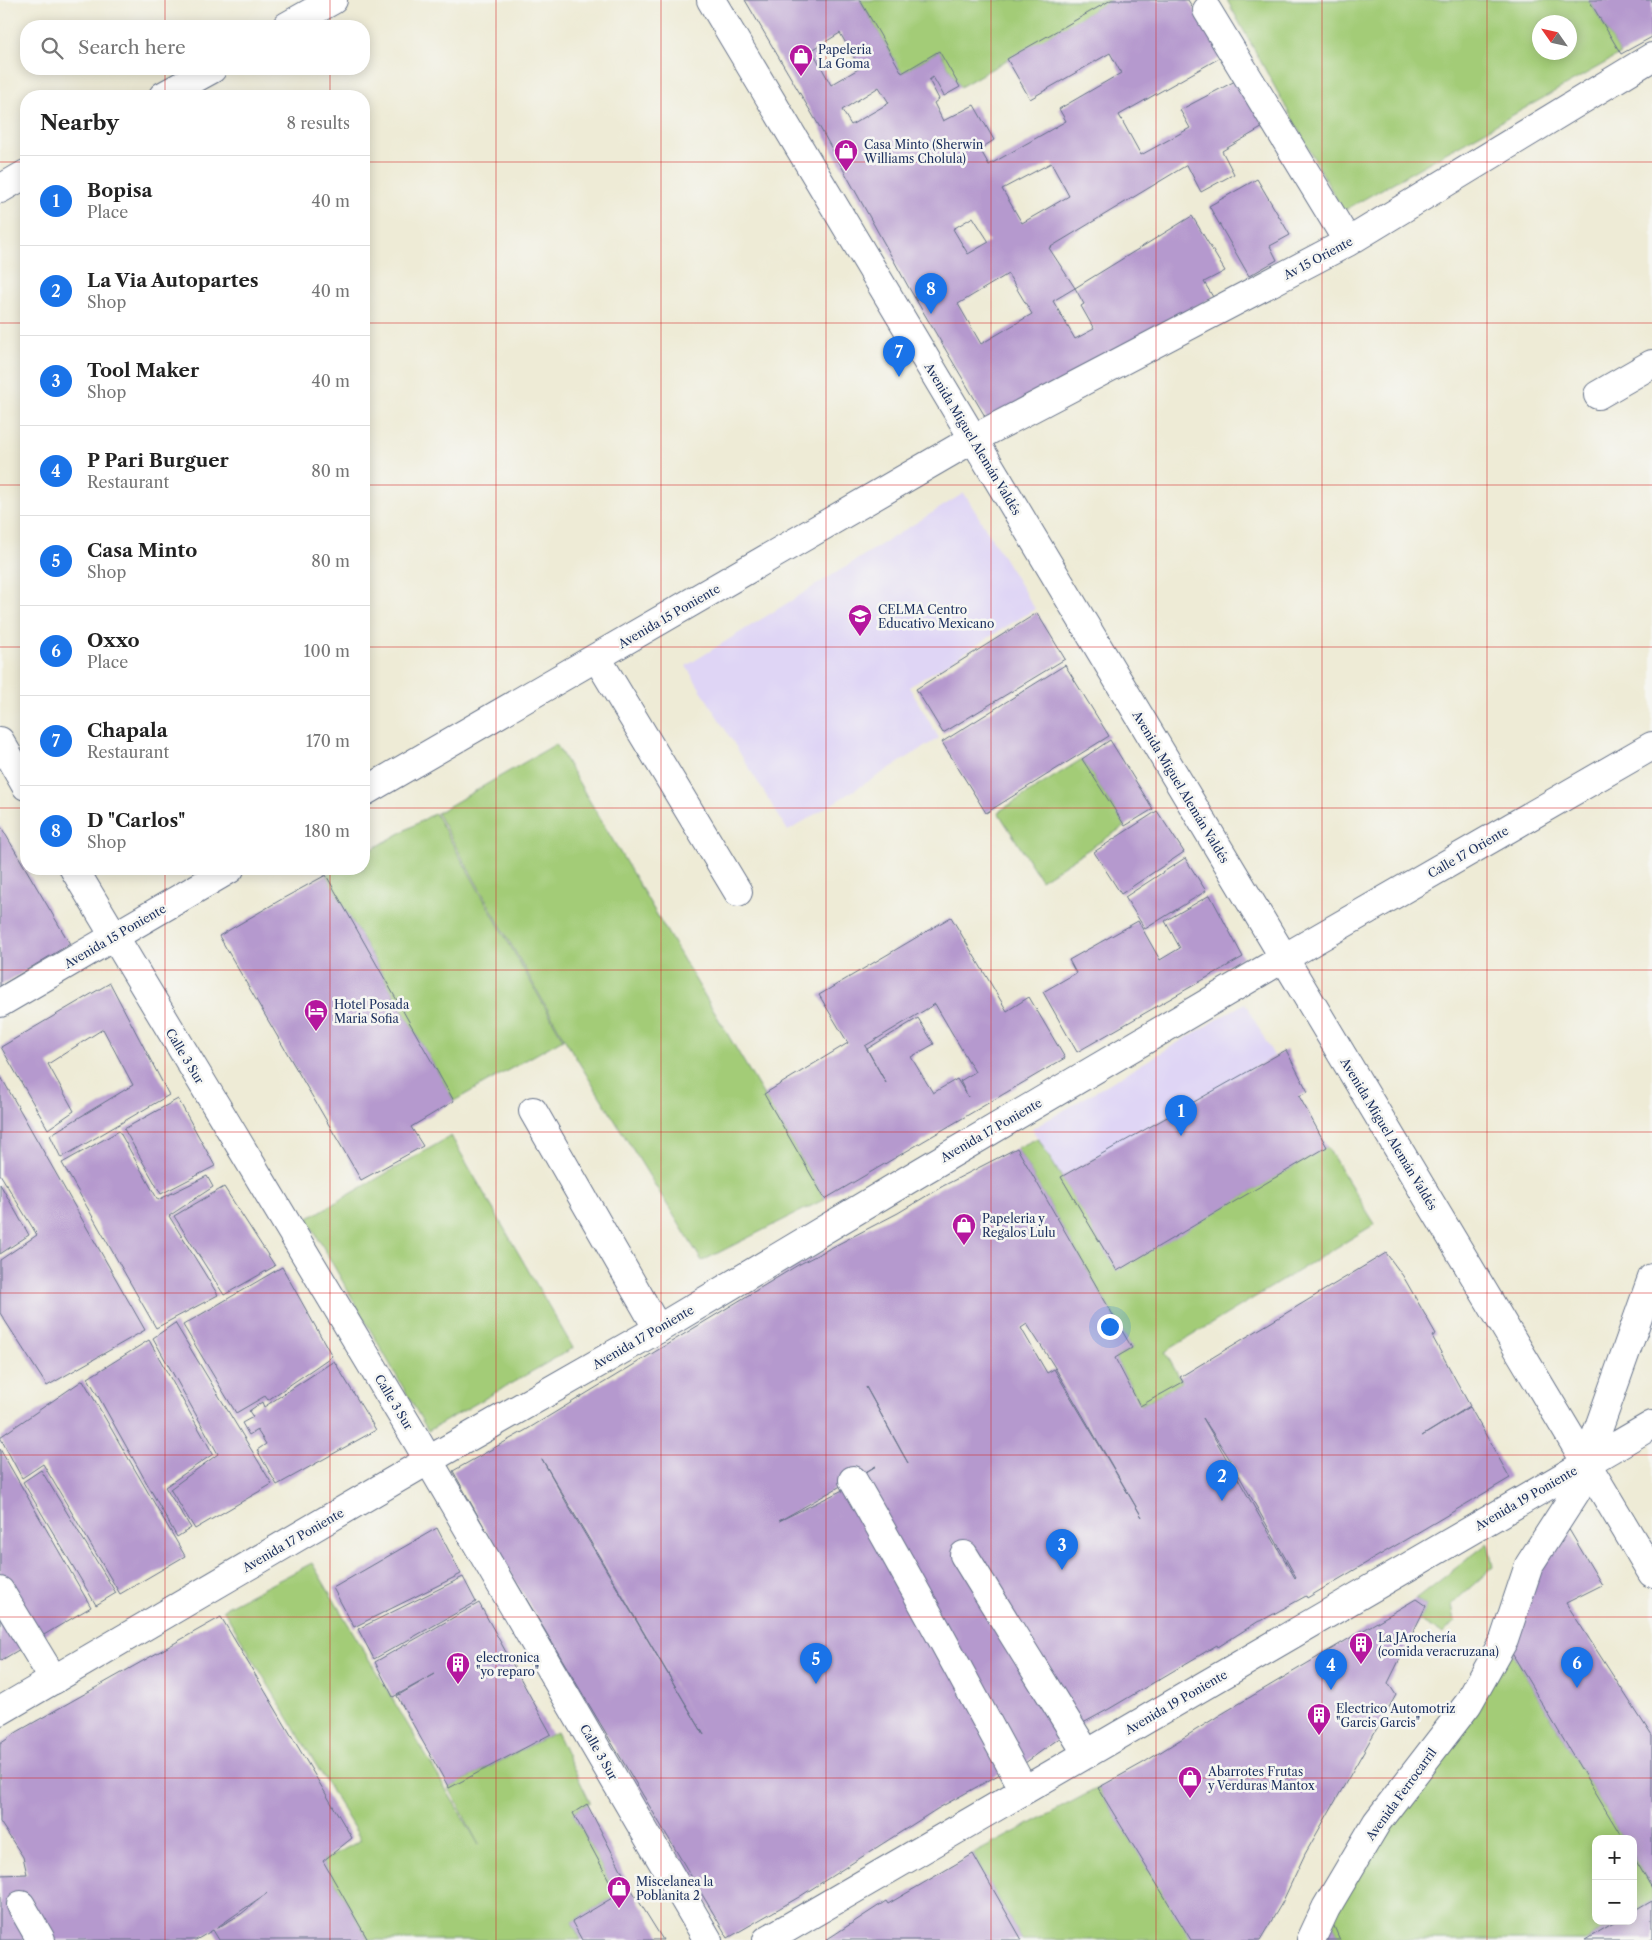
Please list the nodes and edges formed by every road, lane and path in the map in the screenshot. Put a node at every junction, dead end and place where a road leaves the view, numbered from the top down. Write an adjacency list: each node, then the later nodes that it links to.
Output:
1 (333, 0): 4 (street)
2 (711, 0): 13 (street, Avenida Miguel Alemán Valdés)
3 (1207, 10): 10 (street)
4 (298, 20)
5 (1652, 57): 10 (street, Av 15 Oriente)
6 (201, 75): 7 (street)
7 (174, 90)
8 (20, 177): 9 (street)
9 (0, 189)
10 (1348, 242): 13 (street, Av 15 Oriente)
11 (1652, 364): 12 (street)
12 (1598, 395)
13 (973, 439): 14 (street, Avenida 15 Poniente); 23 (street, Avenida Miguel Alemán Valdés)
14 (597, 658): 18 (street, Avenida 15 Poniente); 21 (street)
15 (0, 741): 17 (street)
16 (1652, 746): 23 (street, Calle 17 Oriente)
17 (20, 776)
18 (370, 789)
19 (77, 875): 22 (street, Calle 3 Sur)
20 (220, 875): 22 (street, Avenida 15 Poniente)
21 (738, 892)
22 (113, 936): 24 (street, Avenida 15 Poniente); 29 (street, Calle 3 Sur)
23 (1284, 958): 27 (street, Avenida 17 Poniente); 30 (street, Avenida Miguel Alemán Valdés)
24 (0, 1003)
25 (533, 1111): 27 (street)
26 (1652, 1278): 30 (street, Avenida Ferrocarril)
27 (658, 1329): 29 (street, Avenida 17 Poniente)
28 (1652, 1425): 30 (street, Avenida 19 Poniente)
29 (429, 1460): 35 (street, Avenida 17 Poniente); 41 (street, Calle 3 Sur)
30 (1585, 1464): 33 (street, Avenida Miguel Alemán Valdés); 37 (street, Avenida 19 Poniente); 43 (street, Avenida Ferrocarril)
31 (853, 1480): 38 (street)
32 (964, 1555): 37 (street)
33 (1652, 1573)
34 (0, 1591): 35 (street)
35 (54, 1680): 36 (street, Avenida 17 Poniente)
36 (0, 1711)
37 (1087, 1754): 38 (street, Avenida 19 Poniente)
38 (1024, 1790): 42 (street, Avenida 19 Poniente)
39 (21, 1905): 40 (street)
40 (41, 1940)
41 (708, 1940)
42 (767, 1940)
43 (1311, 1940)

